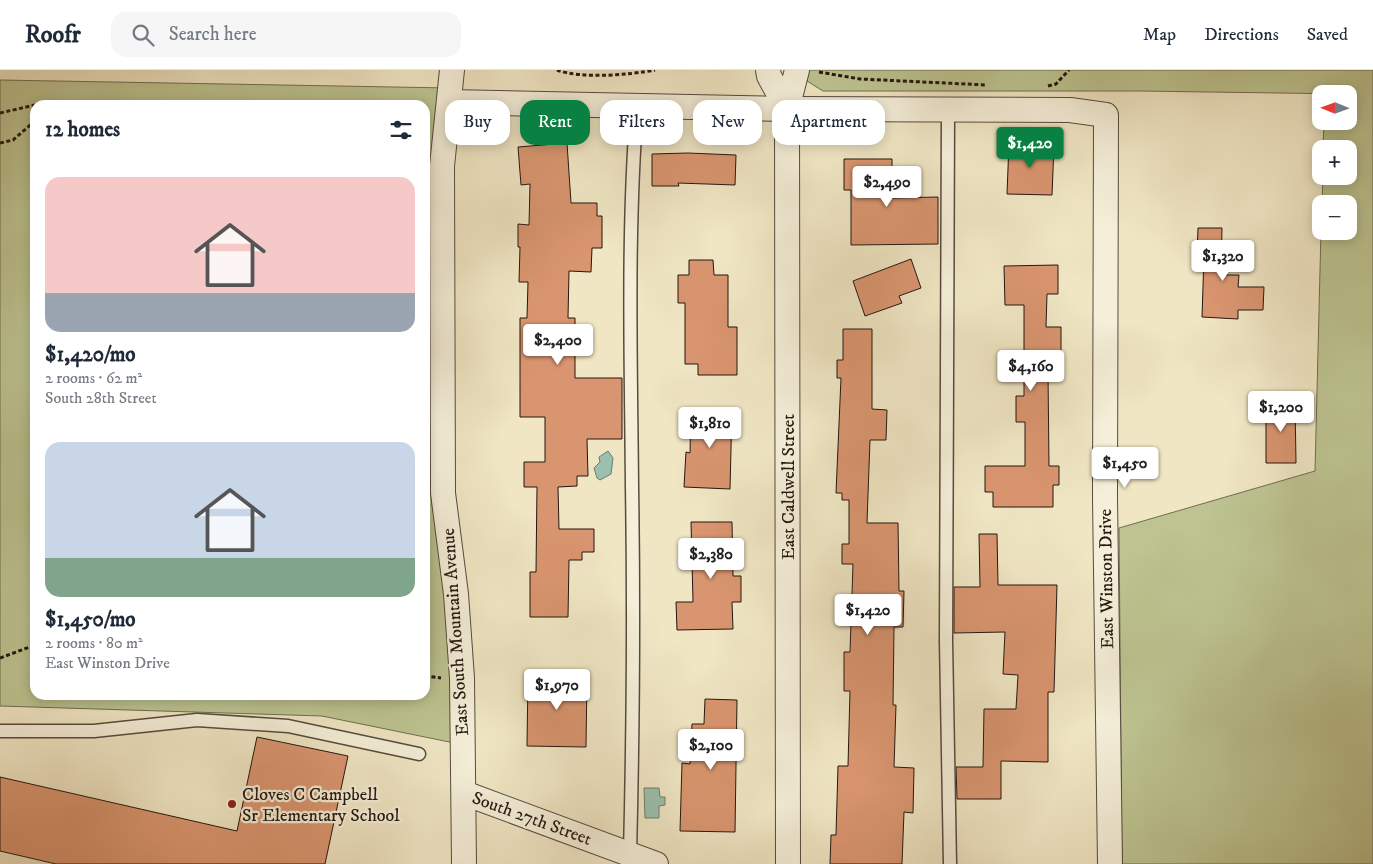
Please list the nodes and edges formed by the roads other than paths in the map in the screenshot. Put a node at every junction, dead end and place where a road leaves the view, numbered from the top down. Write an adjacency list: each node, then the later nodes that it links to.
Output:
1 (452, 70): 4 (street, East South Mountain Avenue)
2 (768, 70): 5 (street, East Caldwell Street)
3 (797, 72): 6 (street, East Caldwell Street)
4 (449, 100)
5 (782, 100)
6 (789, 100)
7 (510, 103): 8 (street)
8 (600, 105)
9 (683, 107): 10 (street)
10 (772, 109)
11 (885, 109): 12 (street)
12 (948, 109): 23 (lane); 24 (street, East Winston Drive)
13 (445, 139): 18 (street, East South Mountain Avenue)
14 (634, 145): 19 (lane)
15 (787, 145): 22 (street, East Caldwell Street)
16 (0, 731): 17 (lane)
17 (419, 754)
18 (464, 793): 19 (street, South 27th Street); 20 (street, East South Mountain Avenue)
19 (630, 854): 21 (street, South 27th Street)
20 (464, 864)
21 (656, 864)
22 (788, 864)
23 (950, 864)
24 (1110, 864)

